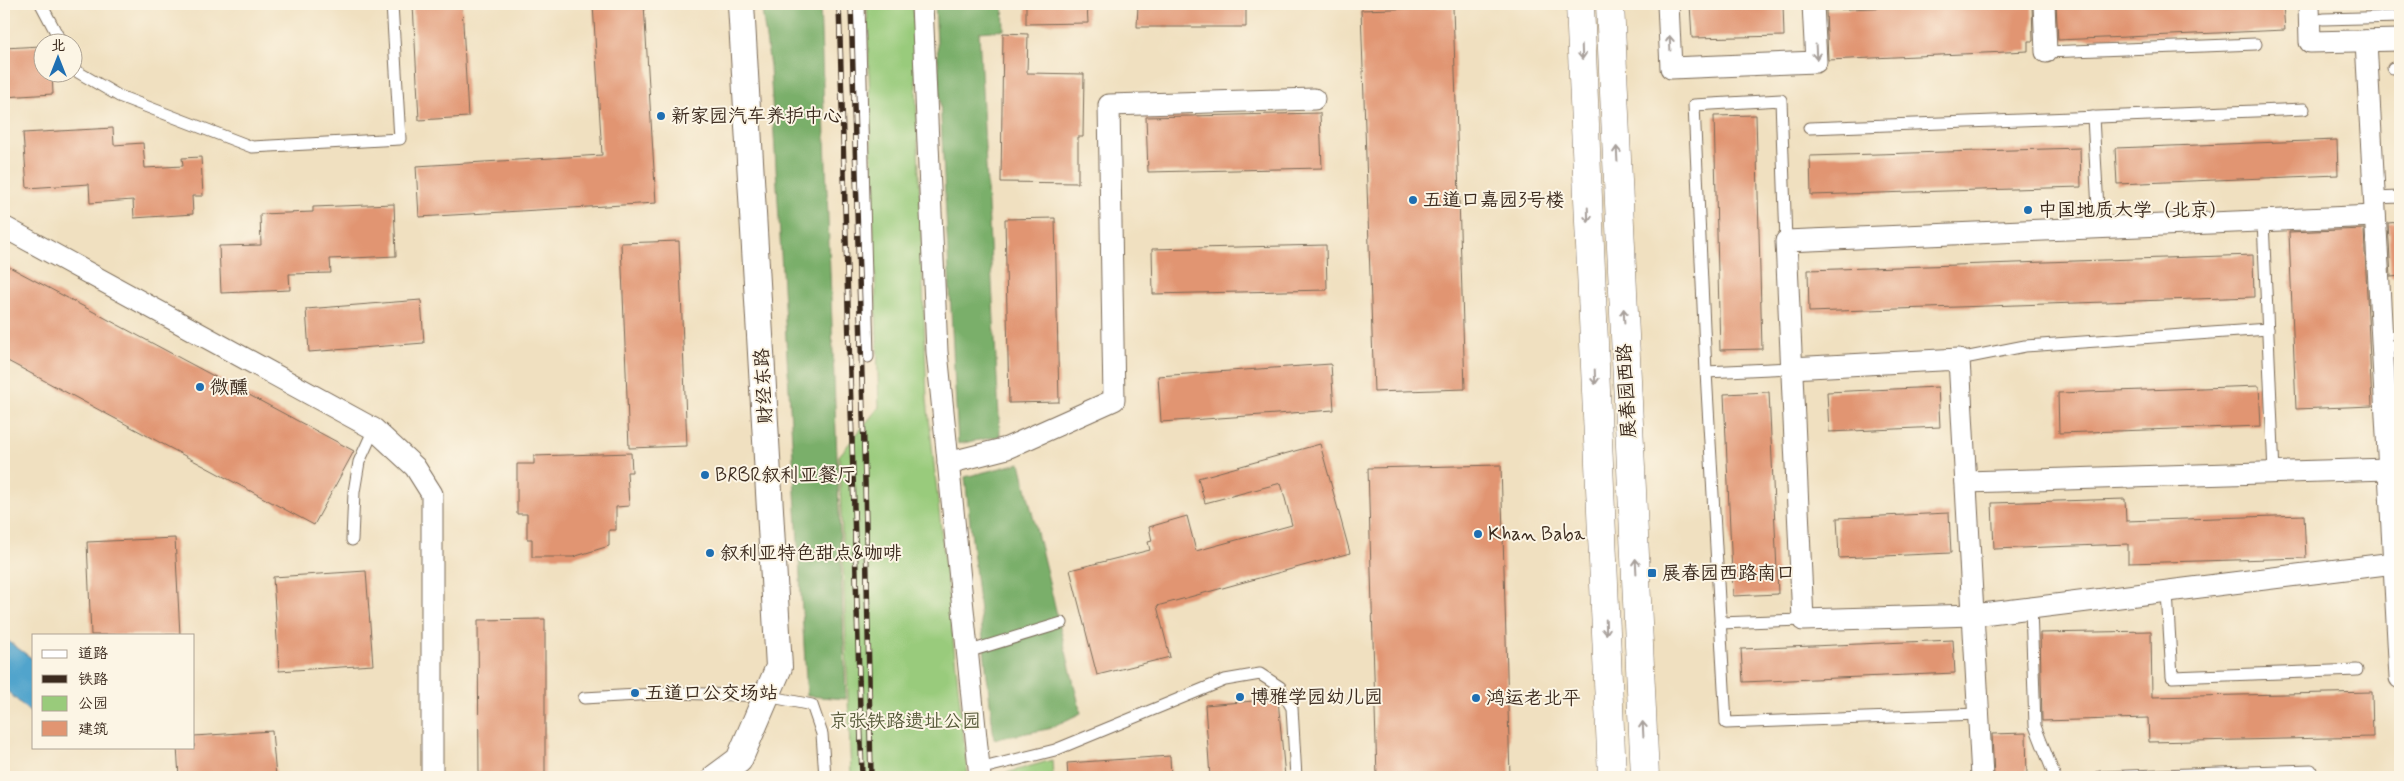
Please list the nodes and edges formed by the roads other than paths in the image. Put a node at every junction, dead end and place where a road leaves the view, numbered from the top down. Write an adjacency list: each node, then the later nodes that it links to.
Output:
1 (41, 4): 13 (lane)
2 (392, 4): 18 (lane)
3 (741, 4): 51 (street, 财经东路)
4 (859, 4): 31 (lane)
5 (922, 4): 36 (street)
6 (1580, 4): 60 (main road, 展春园西路, one-way to 60)
7 (1610, 4): 61 (main road, 展春园西路, one-way to 7)
8 (1668, 4): 9 (street, one-way to 8)
9 (1813, 4)
10 (2044, 4): 17 (street)
11 (2316, 12): 12 (lane); 15 (street)
12 (2400, 17)
13 (56, 32)
14 (2400, 40): 15 (street)
15 (2366, 41): 24 (street)
16 (2256, 44): 17 (lane)
17 (2046, 52)
18 (82, 75)
19 (1314, 99): 36 (street)
20 (2304, 109): 21 (lane)
21 (2093, 117): 22 (lane); 27 (lane)
22 (1808, 128)
23 (2400, 197): 24 (lane)
24 (2375, 207): 25 (street); 30 (street)
25 (2263, 221): 27 (street); 29 (lane)
26 (4, 227): 35 (street)
27 (2098, 228): 28 (street)
28 (1786, 242): 33 (street); 34 (lane)
29 (2268, 329): 32 (lane); 38 (lane)
30 (2391, 346): 37 (street)
31 (868, 357)
32 (1959, 359): 33 (street); 39 (street)
33 (1791, 368): 34 (lane); 45 (street)
34 (1706, 372): 47 (lane)
35 (374, 429): 40 (lane); 56 (street)
36 (948, 463): 48 (street)
37 (2394, 464): 38 (street); 41 (street)
38 (2274, 473): 39 (street)
39 (1966, 482): 44 (street)
40 (352, 540)
41 (2394, 563): 42 (street); 50 (street)
42 (2167, 592): 43 (street); 49 (lane)
43 (2031, 608): 44 (street); 63 (lane)
44 (1974, 616): 45 (street); 53 (street)
45 (1803, 620): 47 (lane)
46 (1062, 623): 48 (lane)
47 (1720, 623): 53 (lane)
48 (967, 652): 54 (street)
49 (2357, 670)
50 (2400, 678)
51 (767, 696): 52 (lane); 57 (street, 财经东路); 58 (lane)
52 (584, 698)
53 (1979, 714): 62 (street)
54 (980, 773): 59 (lane)
55 (2171, 776): 64 (lane); 65 (lane)
56 (432, 777)
57 (716, 777)
58 (825, 777)
59 (1296, 777)
60 (1612, 777)
61 (1646, 777)
62 (1982, 777)
63 (2055, 777)
64 (2100, 777)
65 (2312, 777)

